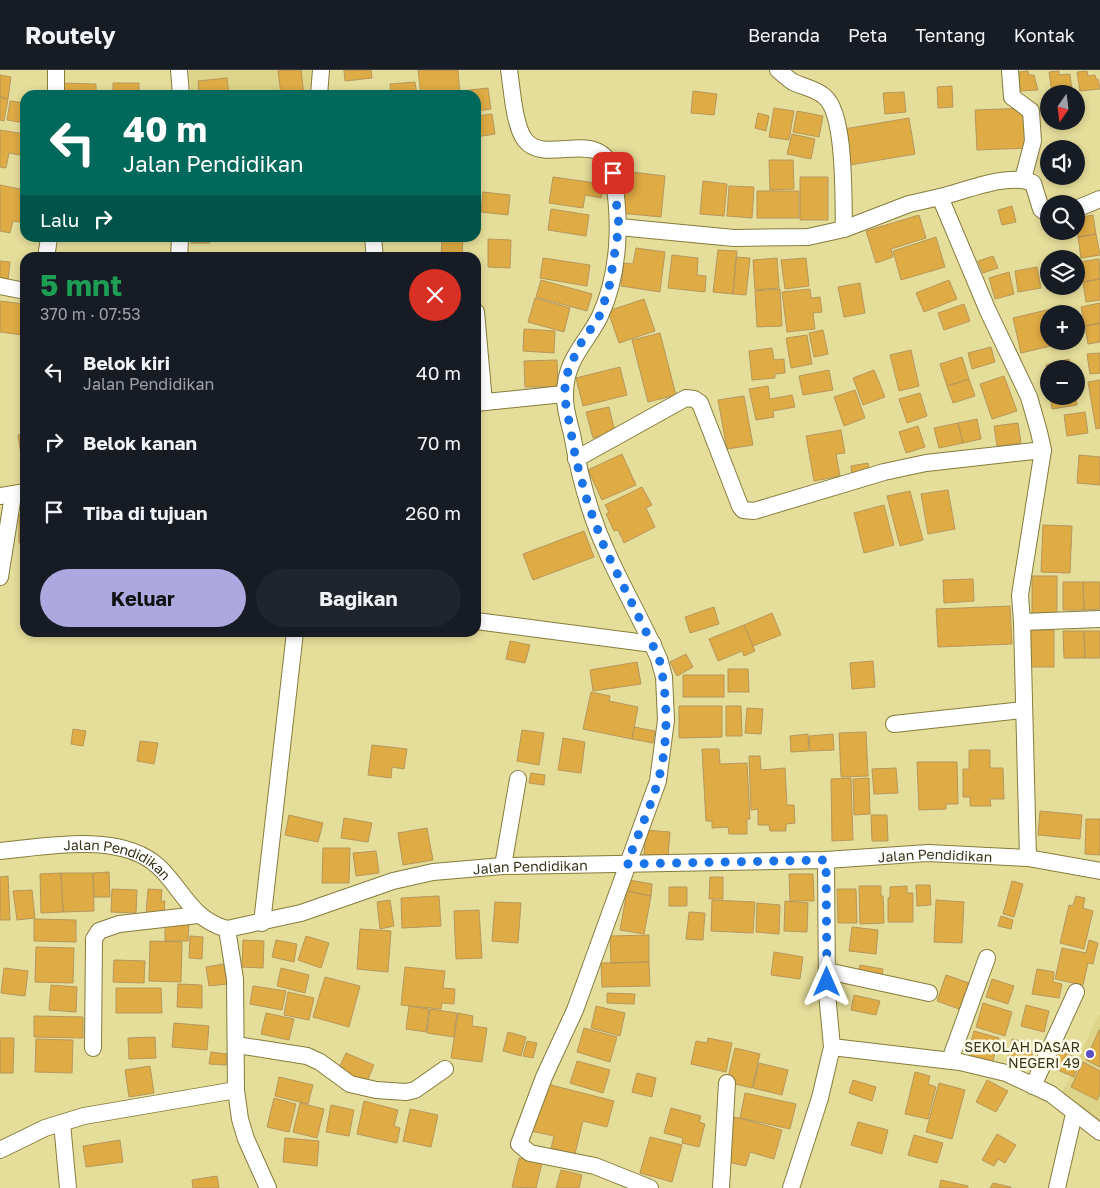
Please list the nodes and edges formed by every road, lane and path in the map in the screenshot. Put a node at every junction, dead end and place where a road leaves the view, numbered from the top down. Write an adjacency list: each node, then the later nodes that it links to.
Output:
1 (56, 70): 7 (street)
2 (178, 70): 8 (street)
3 (321, 70): 9 (street)
4 (509, 70): 15 (street)
5 (778, 70): 16 (street)
6 (1010, 70): 10 (street)
7 (56, 90)
8 (180, 90)
9 (319, 90)
10 (1023, 179): 11 (street); 14 (street)
11 (940, 197): 16 (street); 21 (street)
12 (1100, 199): 13 (street)
13 (1085, 205)
14 (1040, 206)
15 (619, 226): 16 (street); 19 (street)
16 (844, 229)
17 (0, 286): 18 (street)
18 (20, 290)
19 (564, 394): 20 (street); 22 (street)
20 (481, 402)
21 (1043, 450): 22 (street); 27 (street)
22 (576, 460): 29 (street)
23 (13, 494): 24 (street)
24 (0, 577)
25 (1100, 619): 27 (street)
26 (481, 622): 29 (street)
27 (1022, 622): 30 (street)
28 (294, 637): 40 (street)
29 (653, 644): 36 (street)
30 (1023, 710): 31 (street); 34 (street)
31 (894, 724)
32 (518, 779): 37 (street)
33 (0, 850): 39 (street, Jalan Pendidikan)
34 (1028, 858): 35 (street, Jalan Pendidikan); 38 (street, Jalan Pendidikan)
35 (826, 860): 36 (street, Jalan Pendidikan); 43 (street)
36 (627, 864): 37 (street, Jalan Pendidikan); 60 (street)
37 (503, 866): 40 (street, Jalan Pendidikan)
38 (1100, 871)
39 (198, 915): 41 (street, Jalan Pendidikan); 48 (street)
40 (262, 923): 41 (street, Jalan Pendidikan)
41 (227, 929): 46 (street)
42 (987, 958): 49 (street)
43 (827, 971): 45 (street); 47 (street)
44 (1076, 992): 52 (street)
45 (929, 994)
46 (237, 1045): 50 (street); 53 (street)
47 (832, 1047): 49 (street); 62 (street)
48 (93, 1048)
49 (950, 1060): 52 (street)
50 (445, 1069)
51 (727, 1083): 61 (street)
52 (1034, 1086): 54 (street)
53 (236, 1090): 55 (street); 59 (street)
54 (1074, 1114): 56 (street); 63 (street)
55 (62, 1122): 57 (street); 58 (street)
56 (1100, 1132)
57 (0, 1150)
58 (68, 1188)
59 (268, 1188)
60 (650, 1188)
61 (720, 1188)
62 (791, 1188)
63 (1057, 1188)

